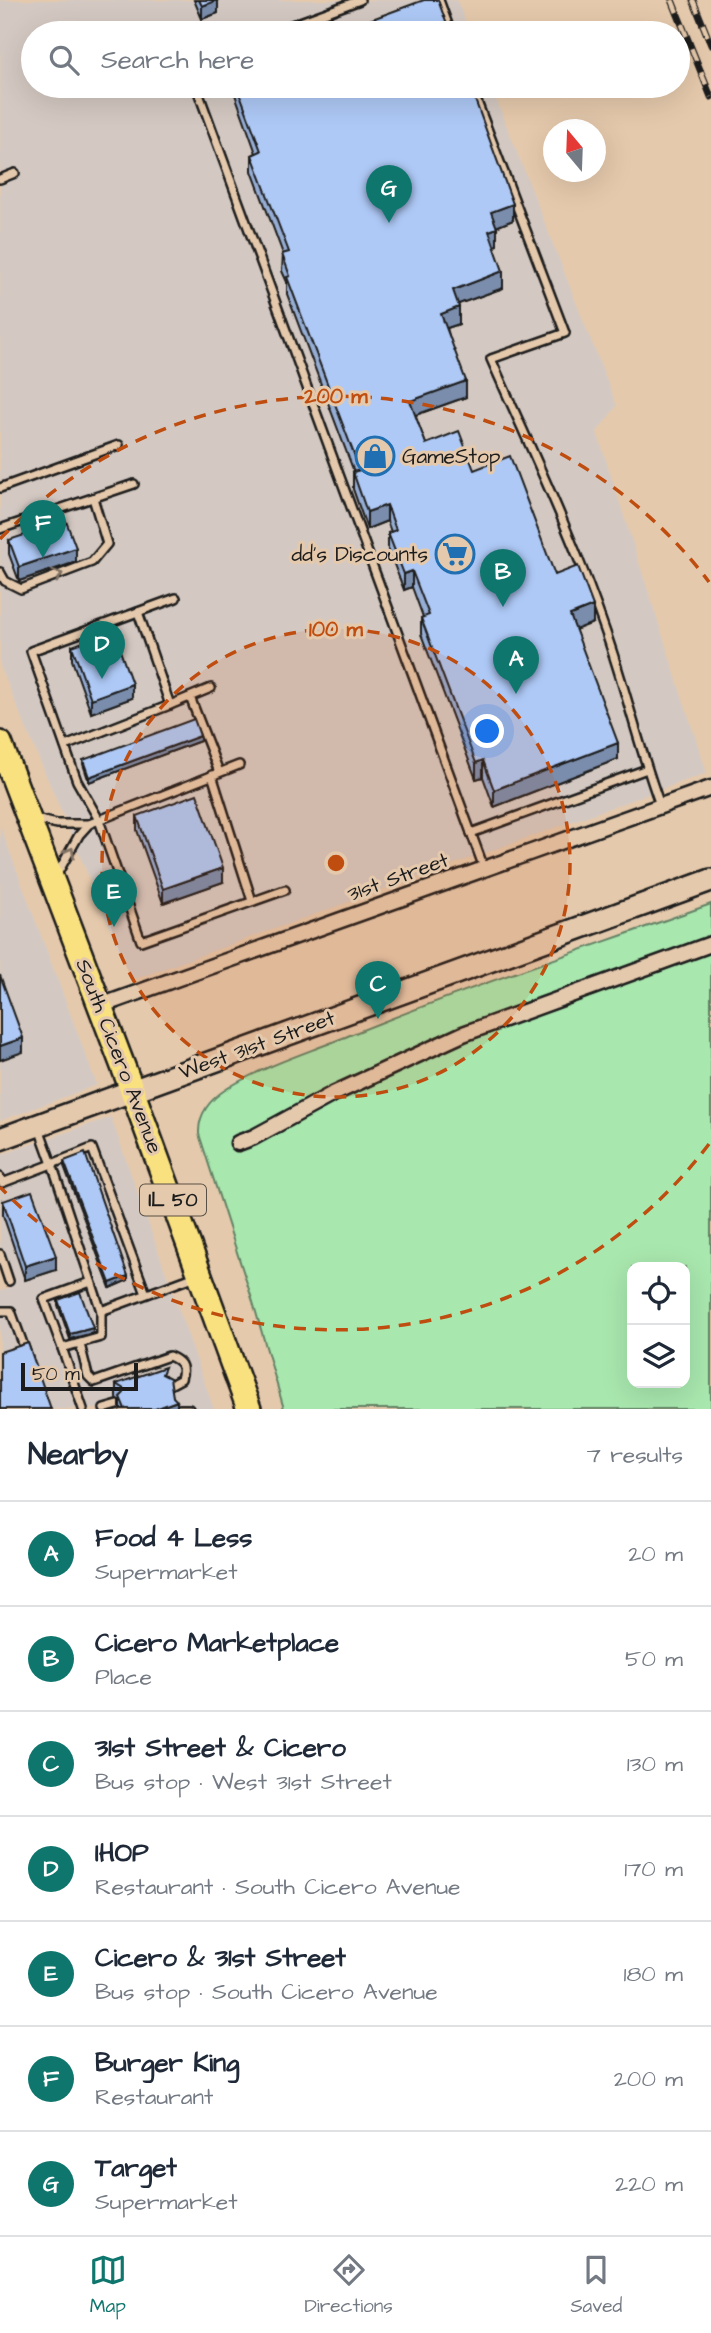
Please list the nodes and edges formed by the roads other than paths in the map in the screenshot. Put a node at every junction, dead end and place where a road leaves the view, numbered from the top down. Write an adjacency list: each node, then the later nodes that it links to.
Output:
1 (360, 0): 3 (lane)
2 (439, 0): 4 (lane)
3 (303, 21)
4 (447, 21)
5 (201, 98): 30 (lane)
6 (476, 98): 23 (lane)
7 (15, 173): 8 (lane)
8 (0, 179)
9 (119, 445): 11 (lane)
10 (134, 484): 12 (lane)
11 (0, 488)
12 (93, 498): 13 (lane); 14 (lane, one-way to 12)
13 (0, 529)
14 (0, 572)
15 (176, 598): 16 (lane)
16 (138, 612): 19 (lane); 21 (lane)
17 (211, 688): 18 (lane)
18 (190, 697): 19 (lane); 24 (lane)
19 (170, 705): 21 (lane)
20 (0, 743): 27 (main road, South Cicero Avenue / IL 50)
21 (65, 746): 28 (lane)
22 (239, 765): 24 (lane)
23 (647, 769): 26 (lane); 30 (lane)
24 (216, 774): 28 (lane); 35 (lane)
25 (711, 788): 26 (street, 31st Street)
26 (660, 805): 31 (street, 31st Street)
27 (29, 818): 29 (lane); 33 (main road, South Cicero Avenue / IL 50)
28 (99, 820): 29 (lane); 35 (lane)
29 (89, 824): 33 (lane, one-way to 29)
30 (471, 833): 31 (lane)
31 (484, 868): 37 (street, 31st Street)
32 (711, 880): 38 (main road, West 31st Street)
33 (53, 882): 37 (main road, South Cicero Avenue / IL 50)
34 (285, 890): 35 (lane)
35 (252, 901)
36 (711, 944): 41 (street)
37 (100, 1006): 38 (main road, South Cicero Avenue / IL 50)
38 (132, 1090): 39 (main road, West 31st Street); 45 (main road, South Cicero Avenue / IL 50)
39 (38, 1124): 40 (main road, West 31st Street); 42 (lane)
40 (0, 1139)
41 (238, 1143)
42 (52, 1164): 43 (lane); 47 (lane); 48 (lane)
43 (0, 1177)
44 (0, 1254): 46 (lane)
45 (200, 1274): 48 (lane); 60 (main road, South Cicero Avenue / IL 50)
46 (9, 1281)
47 (91, 1282): 50 (lane); 52 (lane)
48 (146, 1294): 50 (lane)
49 (0, 1311): 53 (lane)
50 (101, 1311): 51 (lane)
51 (80, 1344): 52 (lane); 54 (lane)
52 (62, 1348): 56 (lane)
53 (23, 1355)
54 (168, 1386)
55 (118, 1405): 57 (lane)
56 (83, 1409)
57 (104, 1409)
58 (179, 1409): 59 (lane)
59 (189, 1409)
60 (248, 1409)

